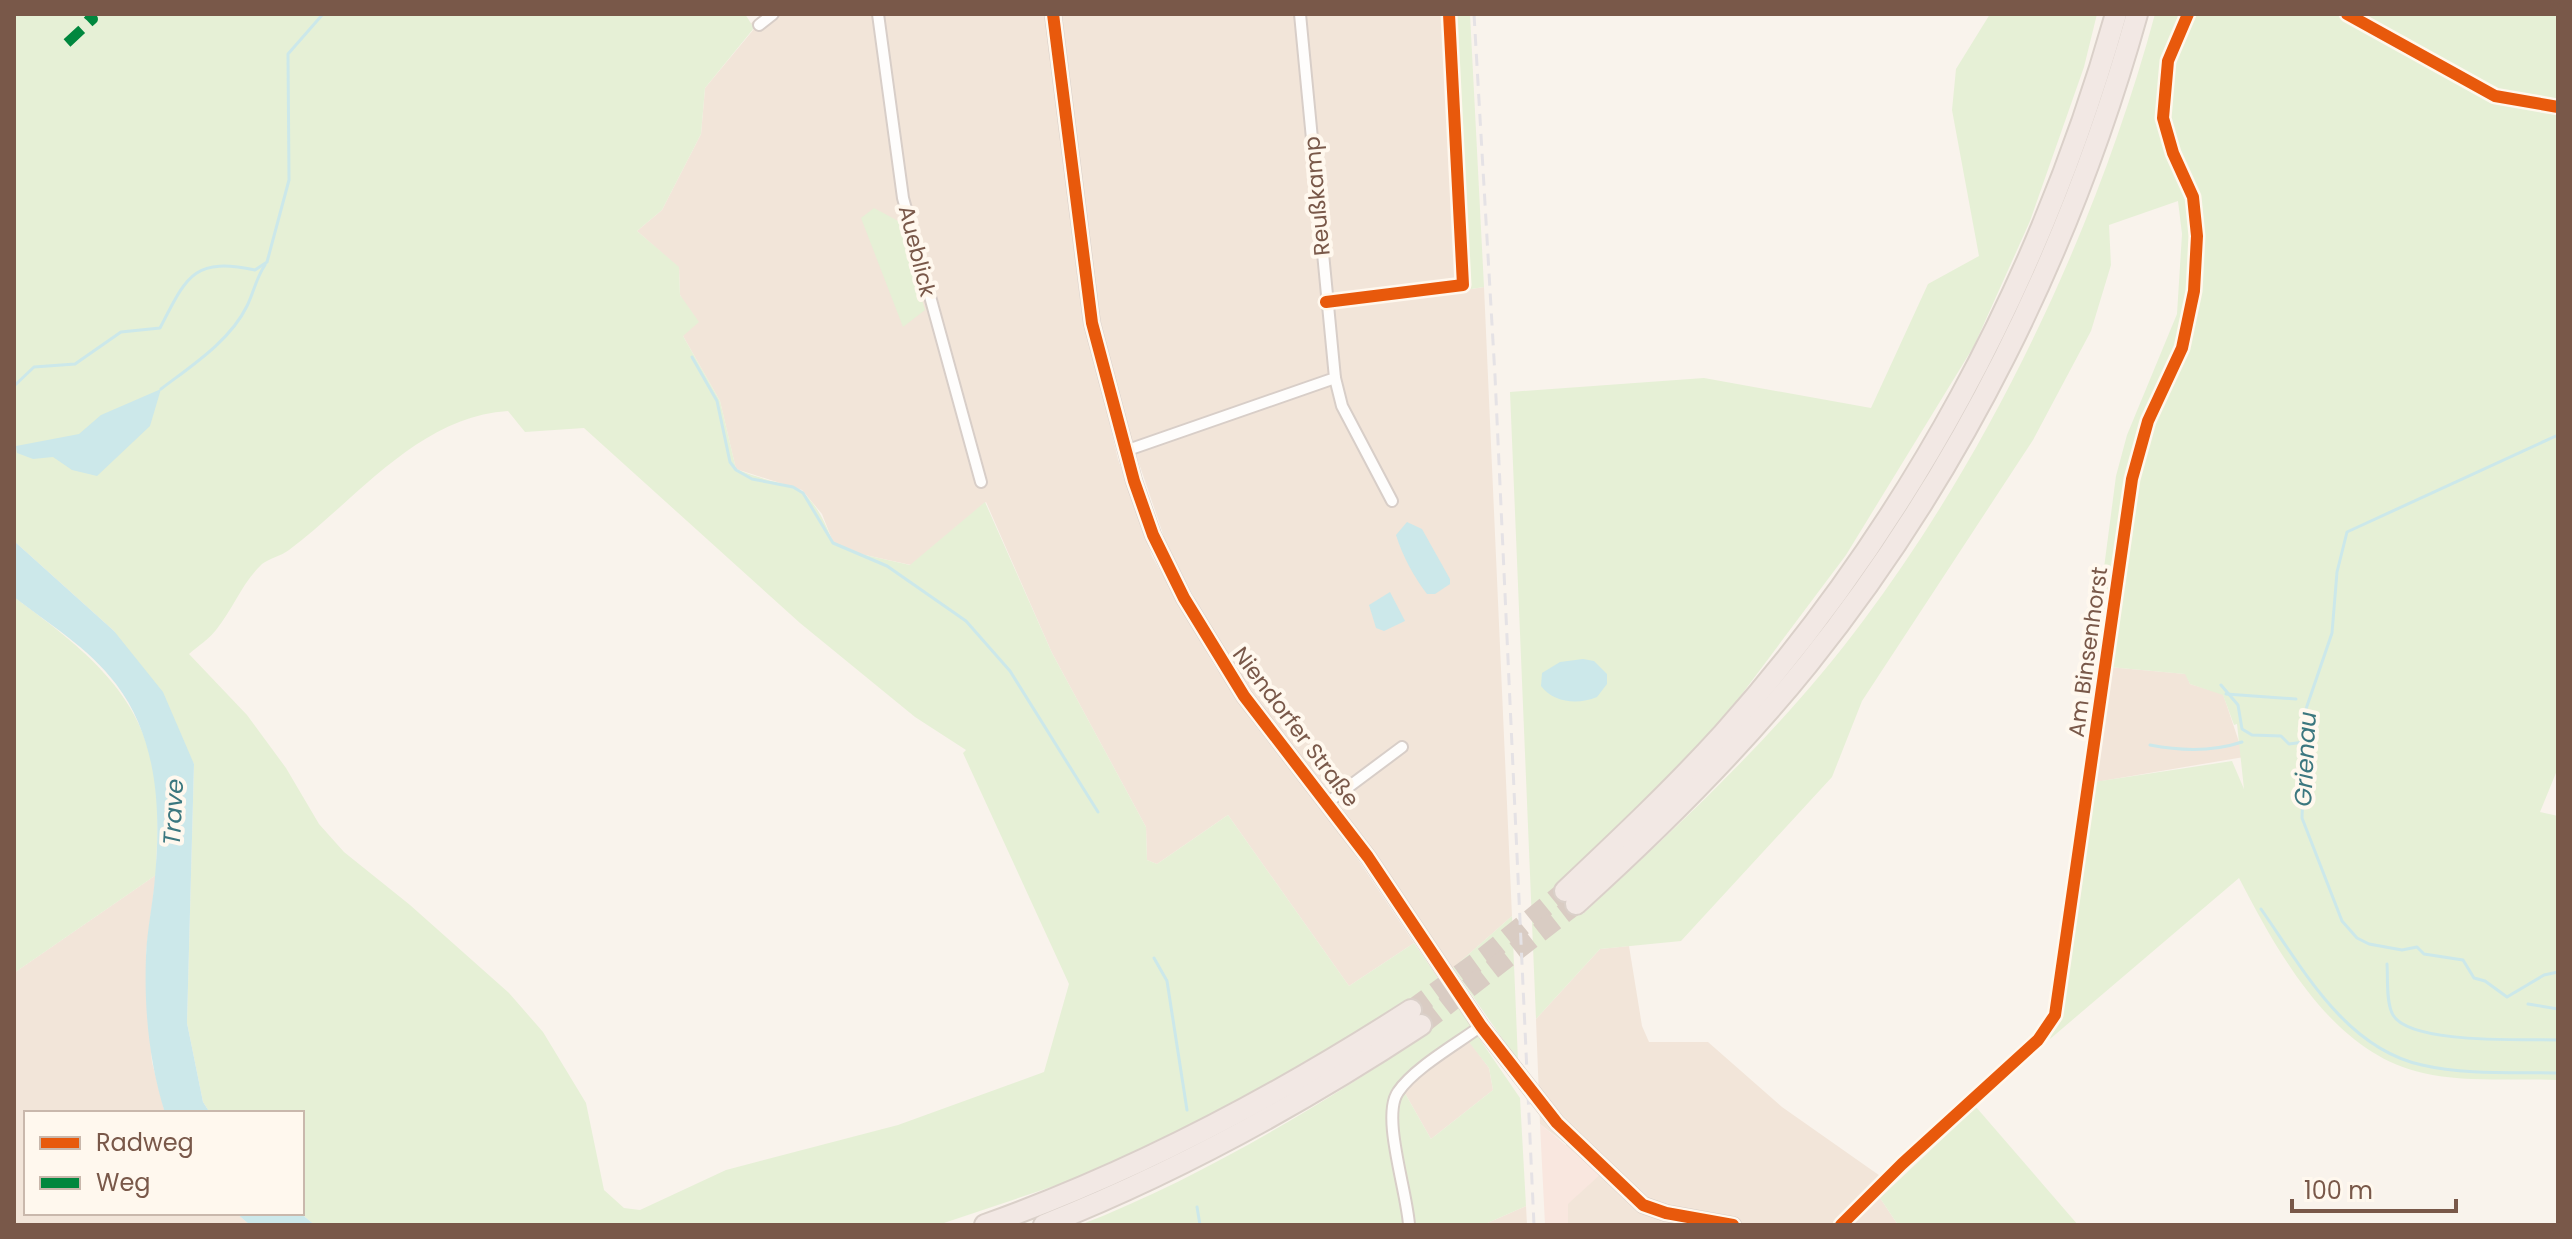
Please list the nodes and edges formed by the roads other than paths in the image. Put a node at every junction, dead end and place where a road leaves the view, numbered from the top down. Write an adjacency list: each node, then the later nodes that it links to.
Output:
1 (773, 14): 9 (street)
2 (878, 14): 13 (street, Aueblick)
3 (1053, 14): 12 (main road, Niendorfer Straße)
4 (1300, 14): 11 (street, Reußkamp)
5 (2116, 14): 6 (highway)
6 (2137, 14)
7 (2188, 14): 22 (street, Am Binsenhorst)
8 (2347, 14): 10 (street)
9 (759, 25)
10 (2558, 107)
11 (1335, 378): 12 (street); 14 (street, Reußkamp)
12 (1125, 451): 16 (main road, Niendorfer Straße)
13 (981, 482)
14 (1392, 501)
15 (1402, 747): 16 (street)
16 (1327, 803): 17 (main road, Niendorfer Straße)
17 (1481, 1026): 20 (street); 21 (main road, Niendorfer Straße)
18 (985, 1225): 19 (highway)
19 (1044, 1225)
20 (1409, 1225)
21 (1733, 1225)
22 (1841, 1225)

